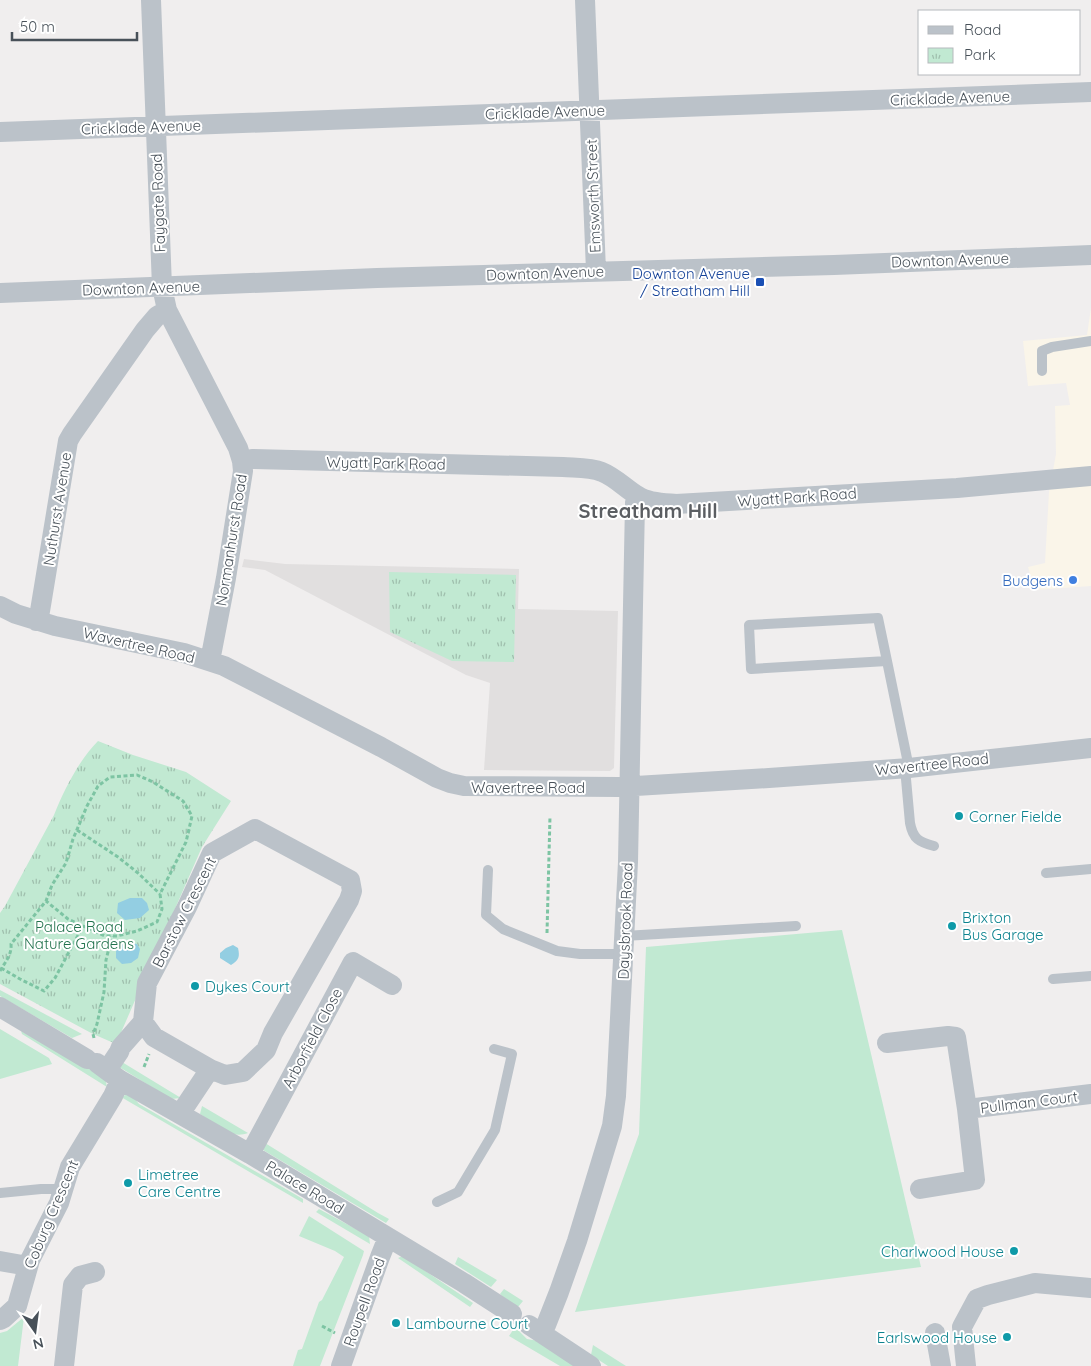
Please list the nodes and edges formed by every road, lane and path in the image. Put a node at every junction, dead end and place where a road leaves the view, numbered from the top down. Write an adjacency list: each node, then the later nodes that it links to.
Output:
1 (151, 0): 5 (street, Faygate Road)
2 (585, 0): 4 (street, Emsworth Street)
3 (1091, 92): 4 (street, Cricklade Avenue)
4 (589, 110): 5 (street, Cricklade Avenue); 8 (street, Emsworth Street)
5 (155, 127): 6 (street, Cricklade Avenue); 9 (street, Faygate Road)
6 (0, 132)
7 (1091, 255): 8 (street, Downton Avenue)
8 (596, 271): 9 (street, Downton Avenue)
9 (162, 287): 10 (street, Downton Avenue); 11 (street, Normanhurst Road)
10 (0, 293)
11 (167, 310): 14 (street, Normanhurst Road); 18 (street, Nuthurst Avenue)
12 (1091, 341): 13 (lane)
13 (1042, 371)
14 (242, 461): 16 (street, Wyatt Park Road); 19 (street, Normanhurst Road)
15 (1091, 476): 16 (street, Wyatt Park Road)
16 (638, 497): 23 (street, Daysbrook Road)
17 (0, 606): 18 (street, Wavertree Road)
18 (36, 621): 19 (street, Wavertree Road)
19 (210, 661): 23 (street, Wavertree Road)
20 (887, 661): 20 (lane); 22 (lane)
21 (1091, 748): 22 (street, Wavertree Road)
22 (907, 768): 23 (street, Wavertree Road); 26 (lane)
23 (629, 786): 35 (street, Daysbrook Road)
24 (550, 816): 36 (path)
25 (77, 830): 30 (path); 30 (path); 31 (path)
26 (934, 846)
27 (1091, 869): 29 (lane)
28 (488, 870): 36 (lane)
29 (1046, 873)
30 (160, 894): 34 (path)
31 (46, 901): 32 (path); 37 (path)
32 (83, 926): 34 (path); 37 (path)
33 (796, 926): 35 (lane)
34 (112, 936): 43 (path)
35 (623, 945): 36 (lane); 68 (street, Daysbrook Road)
36 (547, 947)
37 (1, 970)
38 (1091, 976): 39 (lane)
39 (1053, 979)
40 (392, 986): 51 (street, Arborfield Close)
41 (0, 1007): 46 (street, Palace Road)
42 (143, 1022): 46 (street); 47 (street, Barstow Crescent); 47 (street, Barstow Crescent)
43 (94, 1038)
44 (886, 1043): 49 (street, Pullman Court)
45 (494, 1049): 55 (lane)
46 (102, 1068): 50 (street, Palace Road); 53 (street, Coburg Crescent)
47 (210, 1069): 50 (street)
48 (1091, 1094): 49 (street, Pullman Court)
49 (967, 1109): 52 (street, Pullman Court)
50 (180, 1114): 51 (street, Palace Road)
51 (250, 1154): 56 (street, Palace Road)
52 (920, 1189)
53 (63, 1190): 54 (lane); 58 (street, Coburg Crescent)
54 (0, 1193)
55 (437, 1202)
56 (388, 1237): 61 (street, Palace Road); 67 (street, Roupell Road)
57 (0, 1261): 58 (street)
58 (28, 1266): 62 (street, Coburg Crescent)
59 (95, 1272): 66 (street)
60 (1091, 1288): 70 (street)
61 (512, 1314)
62 (0, 1320)
63 (322, 1326): 65 (path)
64 (934, 1333): 69 (street)
65 (340, 1335)
66 (64, 1366)
67 (341, 1366)
68 (591, 1366)
69 (942, 1366)
70 (966, 1366)

